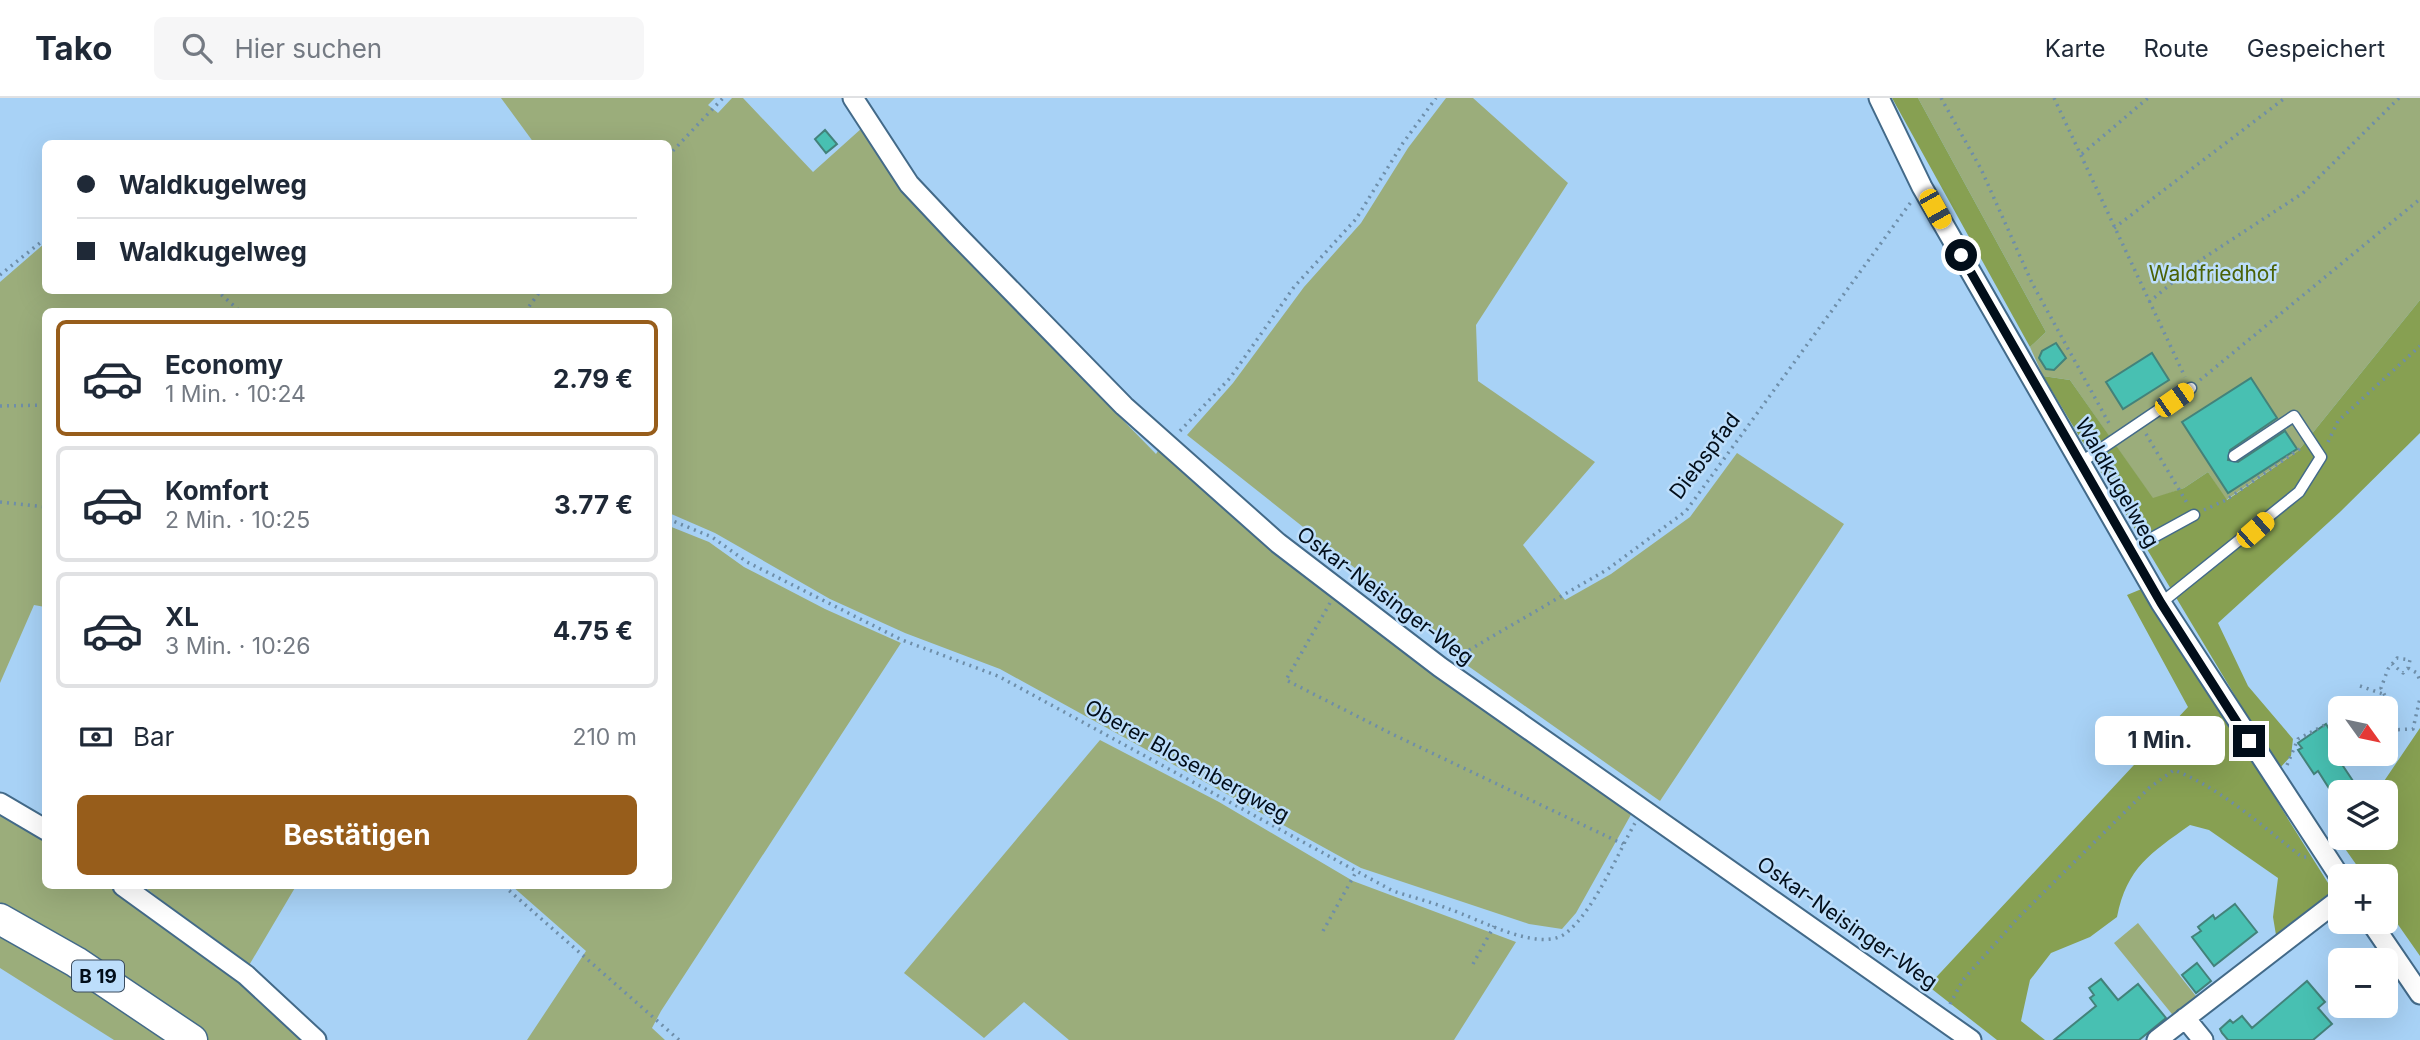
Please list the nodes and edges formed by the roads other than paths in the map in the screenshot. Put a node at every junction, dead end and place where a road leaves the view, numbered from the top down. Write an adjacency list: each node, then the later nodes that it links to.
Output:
1 (853, 98): 22 (street, Oskar-Neisinger-Weg)
2 (1879, 98): 5 (street, Waldkugelweg)
3 (2191, 388): 5 (lane)
4 (2234, 456): 8 (lane)
5 (2080, 463): 7 (street, Waldkugelweg)
6 (2194, 515): 7 (lane)
7 (2130, 550): 8 (street, Waldkugelweg)
8 (2161, 603): 11 (street, Waldkugelweg)
9 (0, 803): 10 (street)
10 (42, 828)
11 (2331, 864)
12 (126, 889): 21 (street)
13 (2328, 908): 18 (street)
14 (0, 919): 20 (main road, B 19)
15 (2379, 934): 17 (street)
16 (0, 941): 19 (main road, B 19)
17 (2420, 994)
18 (2185, 1018): 23 (street); 24 (street)
19 (158, 1040)
20 (192, 1040)
21 (316, 1040)
22 (1971, 1040)
23 (2158, 1040)
24 (2203, 1040)

